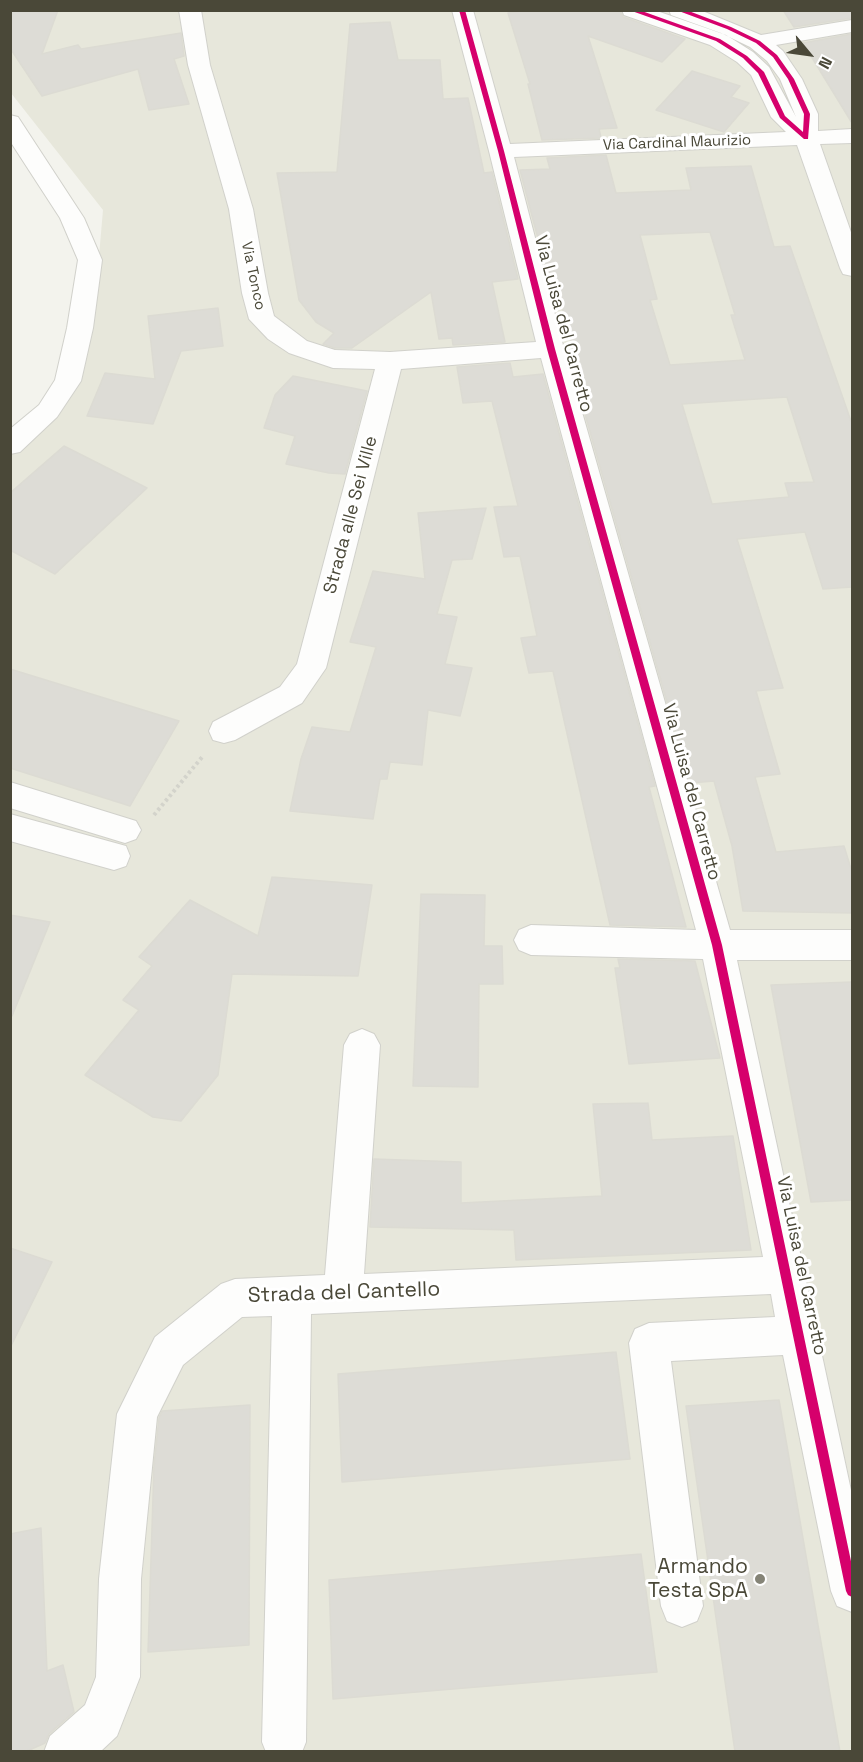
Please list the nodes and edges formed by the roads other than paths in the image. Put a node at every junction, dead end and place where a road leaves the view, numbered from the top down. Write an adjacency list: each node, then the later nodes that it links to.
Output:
1 (190, 10): 13 (street, Via Tonco)
2 (462, 10): 10 (street, Via Luisa del Carretto)
3 (632, 10): 9 (street)
4 (679, 10): 6 (street)
5 (852, 26): 6 (street)
6 (758, 42): 9 (street)
7 (10, 122): 14 (street)
8 (852, 136): 9 (street, Via Cardinal Maurizio)
9 (806, 138): 10 (street, Via Cardinal Maurizio); 11 (street)
10 (501, 151): 12 (street, Via Luisa del Carretto)
11 (852, 268)
12 (551, 349): 13 (street, Via Tonco); 19 (street, Via Luisa del Carretto)
13 (390, 362): 15 (street, Strada alle Sei Ville)
14 (10, 445)
15 (224, 731)
16 (10, 795): 17 (street)
17 (10, 826)
18 (531, 940): 19 (street)
19 (717, 945): 20 (street); 22 (street, Via Luisa del Carretto)
20 (852, 945)
21 (362, 1045): 23 (street)
22 (785, 1275): 23 (street, Strada del Cantello); 25 (street, Via Luisa del Carretto)
23 (343, 1293): 24 (street, Strada del Cantello)
24 (292, 1296): 28 (street); 29 (street, Strada del Cantello)
25 (799, 1335): 26 (street, Via Luisa del Carretto); 27 (street)
26 (852, 1591)
27 (682, 1606)
28 (284, 1743)
29 (66, 1752)

